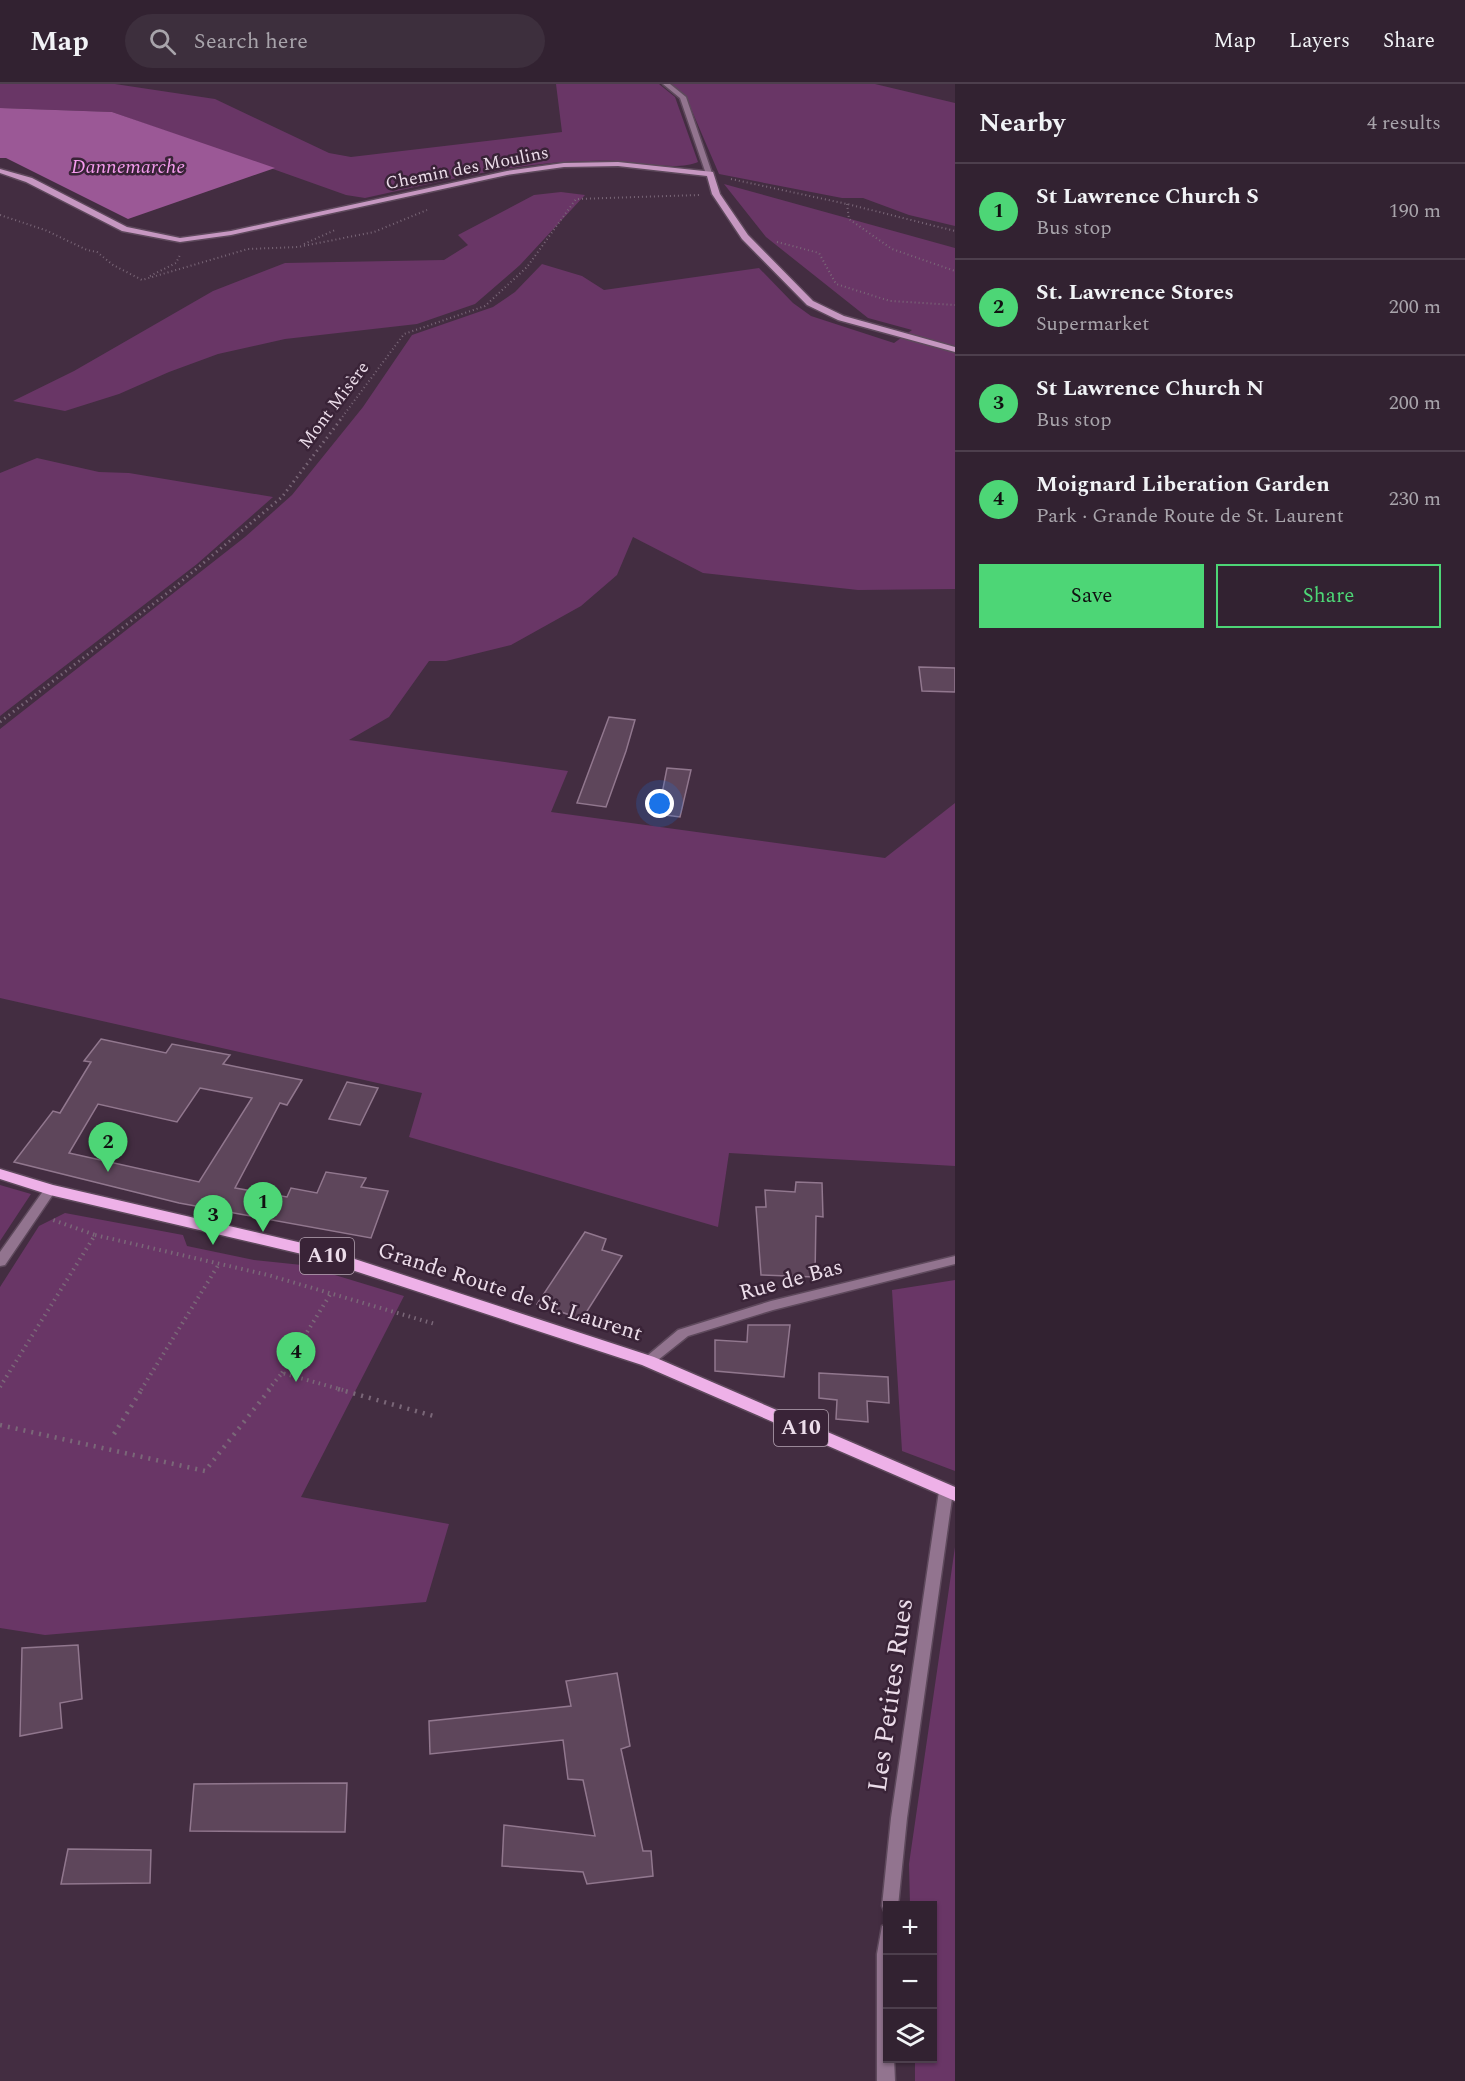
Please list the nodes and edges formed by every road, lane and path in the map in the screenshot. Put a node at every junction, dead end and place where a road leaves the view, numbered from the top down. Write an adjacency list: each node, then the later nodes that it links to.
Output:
1 (666, 84): 3 (street)
2 (0, 171): 8 (street, Chemin des Moulins)
3 (710, 174): 4 (street); 5 (path); 8 (street, Chemin des Moulins)
4 (716, 194): 6 (street); 13 (path, Mont Misère)
5 (847, 204): 7 (path); 9 (path)
6 (740, 230): 11 (path); 12 (street)
7 (955, 231)
8 (189, 239): 10 (path)
9 (955, 271)
10 (142, 280)
11 (955, 305)
12 (955, 350)
13 (0, 722)
14 (0, 1174): 15 (main road, Grande Route de St. Laurent / A10)
15 (50, 1190): 16 (street); 23 (main road, Grande Route de St. Laurent / A10)
16 (35, 1211): 17 (path); 19 (street)
17 (95, 1235): 20 (path); 25 (path)
18 (955, 1260): 23 (street, Rue de Bas)
19 (0, 1262)
20 (219, 1264): 21 (path); 28 (path)
21 (331, 1293): 22 (path); 24 (path)
22 (435, 1324)
23 (648, 1361): 29 (main road, Grande Route de St. Laurent / A10)
24 (282, 1372): 26 (path); 27 (path)
25 (0, 1387)
26 (437, 1417)
27 (0, 1425)
28 (114, 1434)
29 (950, 1493): 30 (street, Les Petites Rues)
30 (890, 1901)
31 (885, 1955): 32 (street)
32 (886, 2081)

